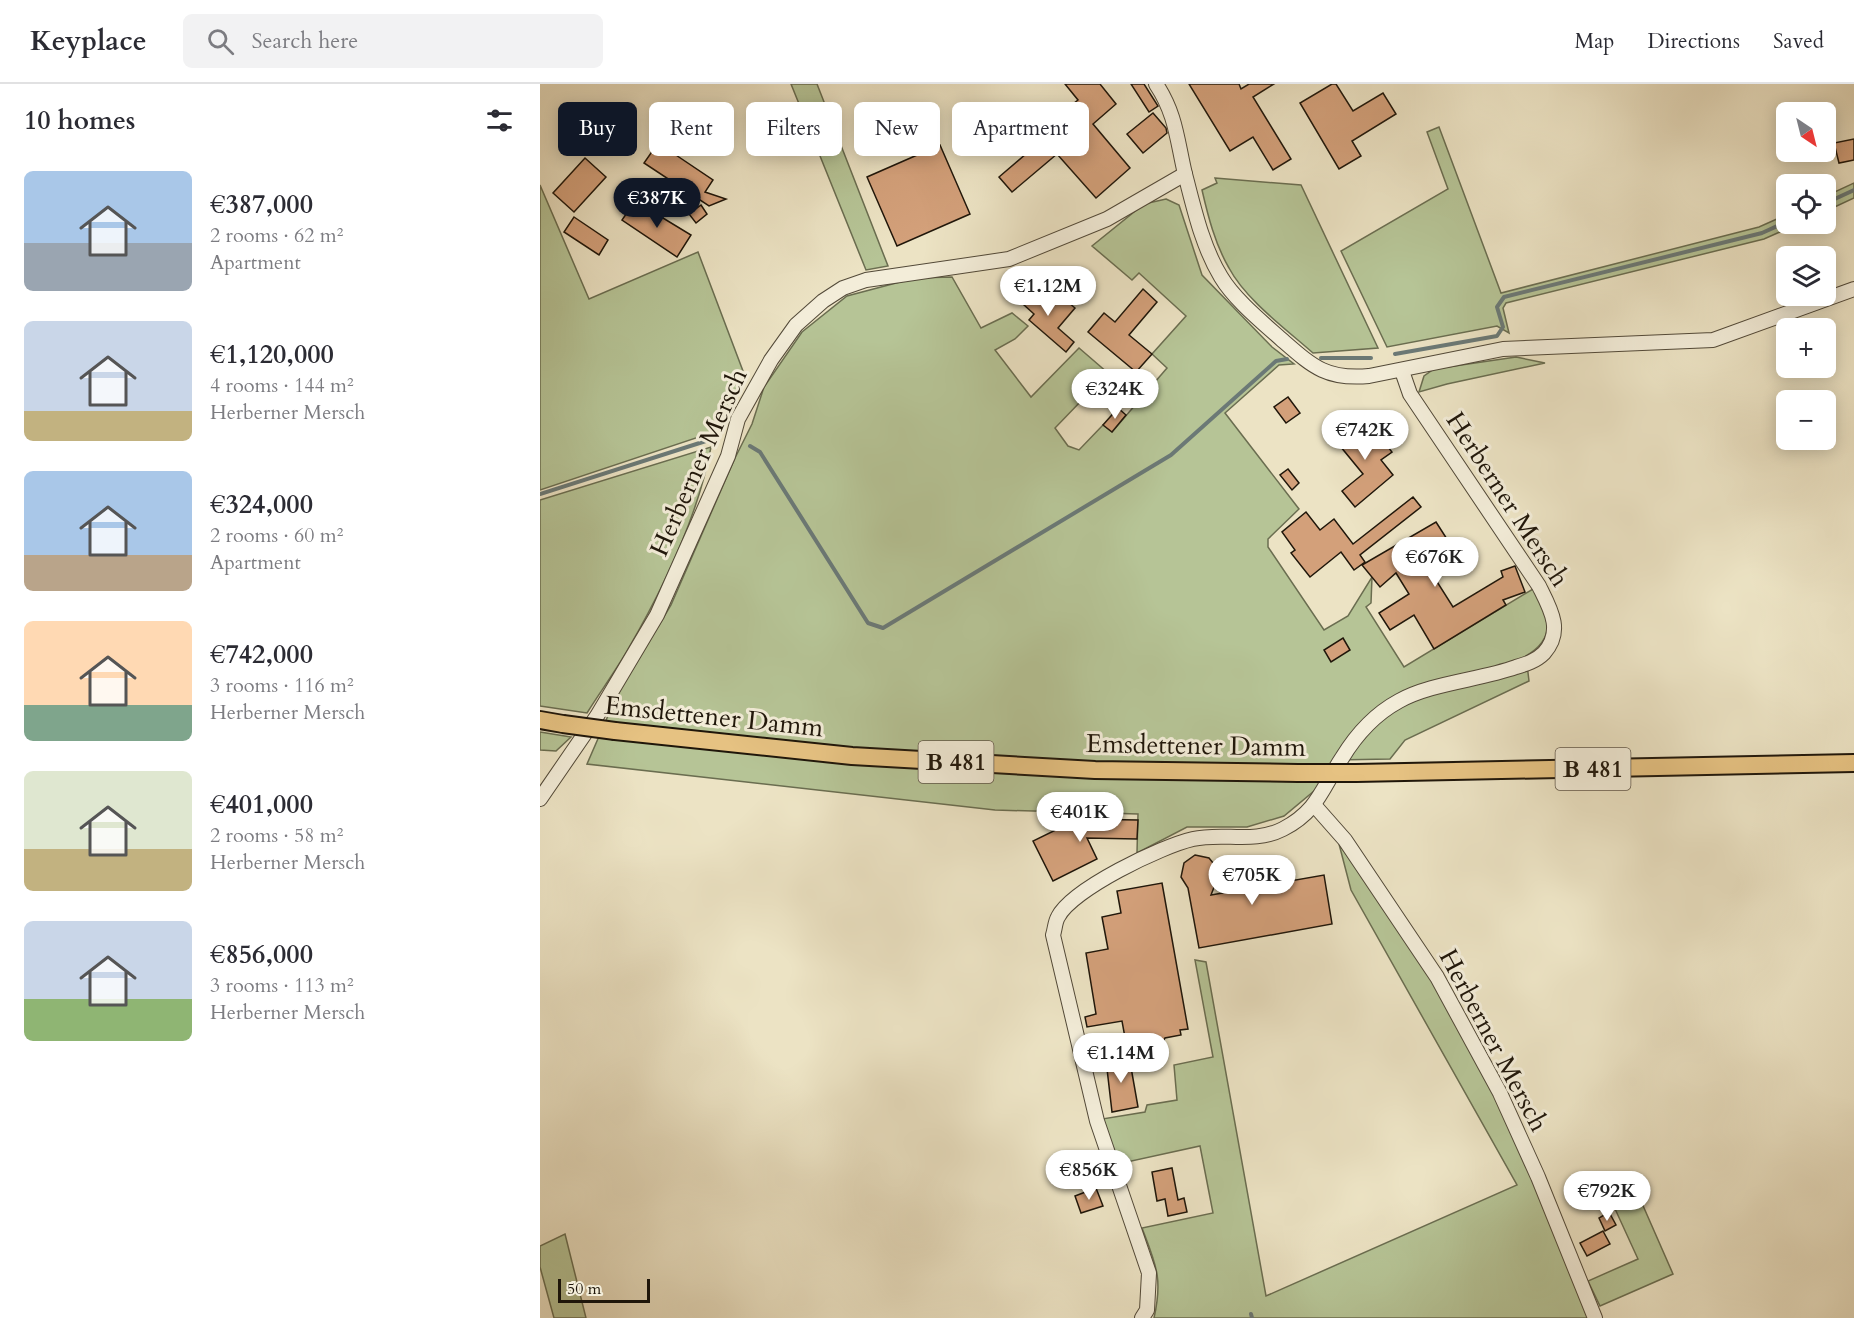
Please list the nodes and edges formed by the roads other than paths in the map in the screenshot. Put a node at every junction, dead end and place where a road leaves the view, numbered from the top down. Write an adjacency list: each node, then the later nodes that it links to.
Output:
1 (1156, 84): 2 (street)
2 (1185, 174): 4 (street); 7 (street, Herberner Mersch)
3 (1854, 289): 4 (street)
4 (1402, 371): 8 (street, Herberner Mersch)
5 (540, 720): 6 (main road, Emsdettener Damm / B 481, bridge)
6 (1854, 764)
7 (540, 799)
8 (1315, 806): 9 (street, Herberner Mersch); 10 (street, Herberner Mersch)
9 (1142, 1318)
10 (1595, 1318)

